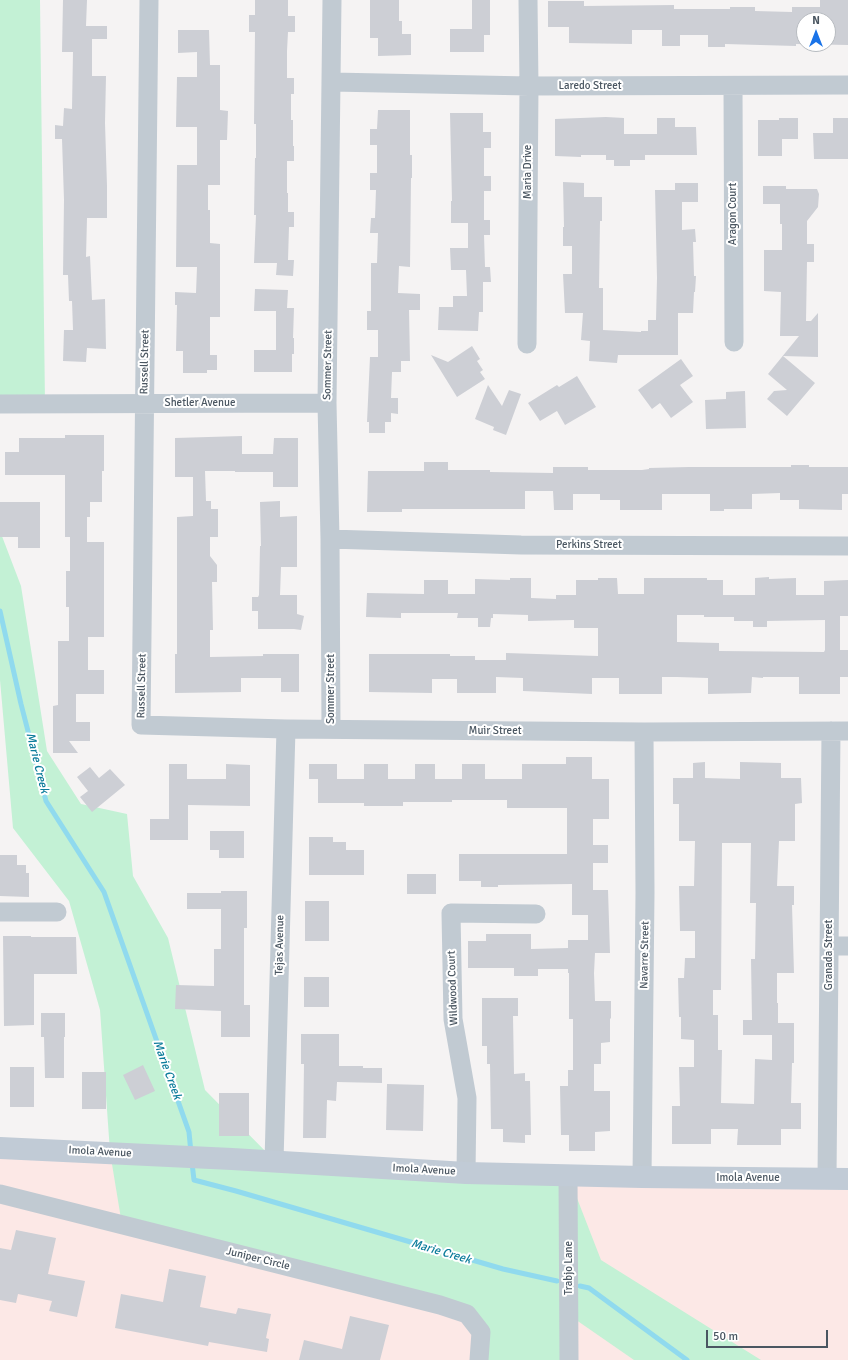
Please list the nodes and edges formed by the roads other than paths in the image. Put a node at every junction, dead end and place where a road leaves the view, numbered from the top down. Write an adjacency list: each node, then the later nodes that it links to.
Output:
1 (149, 0): 10 (street, Russell Street)
2 (332, 0): 4 (street, Sommer Street)
3 (528, 0): 6 (street, Maria Drive)
4 (332, 82): 6 (street, Laredo Street); 11 (street, Sommer Street)
5 (848, 85): 7 (street, Laredo Street)
6 (529, 86): 7 (street, Laredo Street); 9 (street, Maria Drive)
7 (733, 86): 8 (street, Aragon Court)
8 (734, 342)
9 (527, 344)
10 (144, 403): 11 (street, Shetler Avenue); 12 (street, Shetler Avenue); 15 (street, Russell Street)
11 (327, 403): 13 (street, Sommer Street)
12 (0, 404)
13 (330, 538): 14 (street, Perkins Street); 17 (street, Sommer Street)
14 (848, 546)
15 (141, 724): 16 (street, Muir Street)
16 (286, 729): 17 (street, Muir Street); 26 (street, Tejas Avenue)
17 (331, 729): 19 (street, Muir Street)
18 (839, 731): 19 (street, Muir Street); 23 (street, Granada Street)
19 (644, 732): 29 (street, Navarre Street)
20 (0, 912): 21 (street)
21 (57, 912)
22 (536, 914): 27 (street, Wildwood Court)
23 (829, 946): 24 (street); 30 (street, Granada Street)
24 (848, 946)
25 (0, 1148): 26 (street, Imola Avenue)
26 (274, 1161): 27 (street, Imola Avenue)
27 (466, 1173): 28 (street, Imola Avenue)
28 (568, 1175): 29 (street, Imola Avenue); 33 (street, Trabjo Lane)
29 (642, 1177): 30 (street, Imola Avenue)
30 (838, 1178)
31 (0, 1194): 32 (street, Juniper Circle)
32 (479, 1360)
33 (569, 1360)

